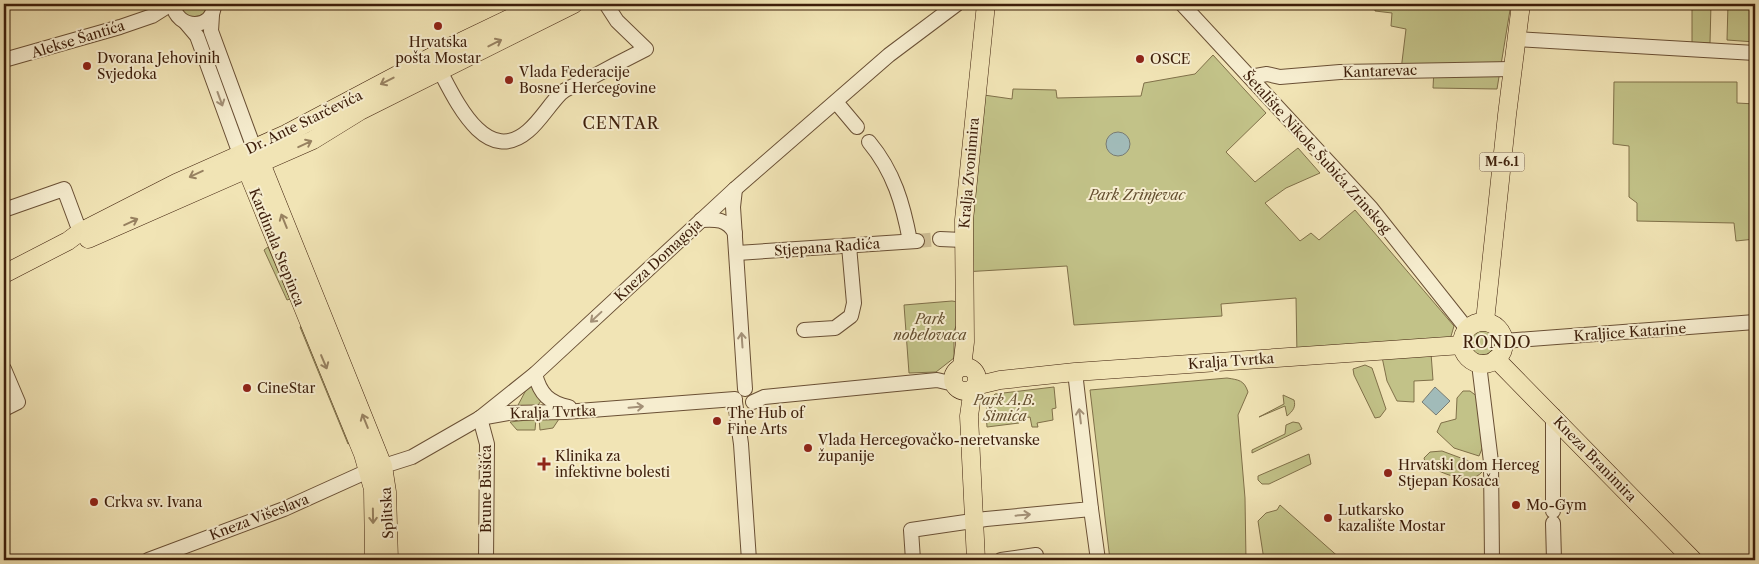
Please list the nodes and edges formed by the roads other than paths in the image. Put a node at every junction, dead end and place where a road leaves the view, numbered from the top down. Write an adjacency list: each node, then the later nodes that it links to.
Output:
1 (172, 4): 10 (street, Alekse Šantića); 11 (street, Kardinala Stepinca)
2 (540, 4): 21 (main road, Dr. Ante Starčevića, one-way to 21)
3 (574, 4): 16 (main road, one-way to 3)
4 (606, 4): 16 (street)
5 (957, 4): 18 (street, Kneza Domagoja)
6 (986, 4): 28 (main road, Kralja Zvonimira)
7 (1182, 4): 17 (street, Šetalište Nikole Šubića Zrinskog)
8 (1521, 4): 12 (main road, M-6.1)
9 (214, 8): 11 (street); 21 (street, Kardinala Stepinca)
10 (152, 16): 11 (street, Alekse Šantića); 14 (street, Alekse Šantića)
11 (183, 21): 21 (street, Kardinala Stepinca, one-way to 21)
12 (1516, 39): 13 (street); 15 (main road, M-6.1)
13 (1755, 53)
14 (4, 60)
15 (1512, 69): 17 (street, Kantarevac); 32 (main road, M-6.1)
16 (443, 75): 21 (main road, one-way to 16)
17 (1250, 77): 35 (street, Šetalište Nikole Šubića Zrinskog)
18 (836, 102): 19 (street); 22 (street, Kneza Domagoja)
19 (858, 128)
20 (869, 142): 29 (street, Stjepana Radića)
21 (250, 158): 26 (main road, Dr. Ante Starčevića); 48 (main road, Kardinala Stepinca)
22 (735, 189): 24 (street, Kneza Domagoja); 25 (street)
23 (4, 210): 26 (street)
24 (701, 220): 25 (street); 40 (street, Kneza Domagoja, one-way to 40)
25 (735, 234): 30 (street)
26 (74, 237): 31 (main road, Dr. Ante Starčevića)
27 (940, 240): 28 (street)
28 (963, 240): 41 (main road, Kralja Zvonimira)
29 (849, 246): 30 (street, Stjepana Radića); 34 (street)
30 (737, 253): 42 (street, one-way to 30)
31 (4, 274)
32 (1485, 321): 35 (main road); 36 (main road)
33 (1755, 322): 36 (street, Kraljice Katarine)
34 (804, 330)
35 (1464, 337): 37 (main road); 39 (main road, Kralja Tvrtka)
36 (1504, 341): 37 (main road)
37 (1487, 362): 45 (main road, Kneza Branimira); 61 (street)
38 (4, 369): 43 (street)
39 (1075, 372): 41 (main road, Kralja Tvrtka); 49 (street, one-way to 39)
40 (536, 374): 44 (street); 46 (street, Kneza Domagoja)
41 (966, 379): 42 (street, Kralja Tvrtka); 50 (main road, Kralja Zvonimira)
42 (744, 399): 44 (street, Kralja Tvrtka, one-way to 42); 47 (street); 47 (street)
43 (4, 408)
44 (587, 411): 46 (street, Kralja Tvrtka)
45 (1553, 415): 62 (street); 63 (main road, Kneza Branimira)
46 (480, 418): 48 (street, Kralja Tvrtka); 54 (street, Brune Bušića)
47 (741, 444): 55 (street)
48 (376, 469): 51 (street, Kneza Višeslava); 52 (main road, Splitska, one-way to 52); 53 (main road, Splitska)
49 (1091, 508): 50 (street, one-way to 49); 60 (street)
50 (974, 520): 56 (street); 57 (main road, Kralja Zvonimira)
51 (149, 560)
52 (374, 560)
53 (389, 560)
54 (486, 560)
55 (749, 560)
56 (913, 560)
57 (976, 560)
58 (1001, 560): 59 (street)
59 (1037, 560)
60 (1098, 560)
61 (1492, 560)
62 (1554, 560)
63 (1693, 560)

